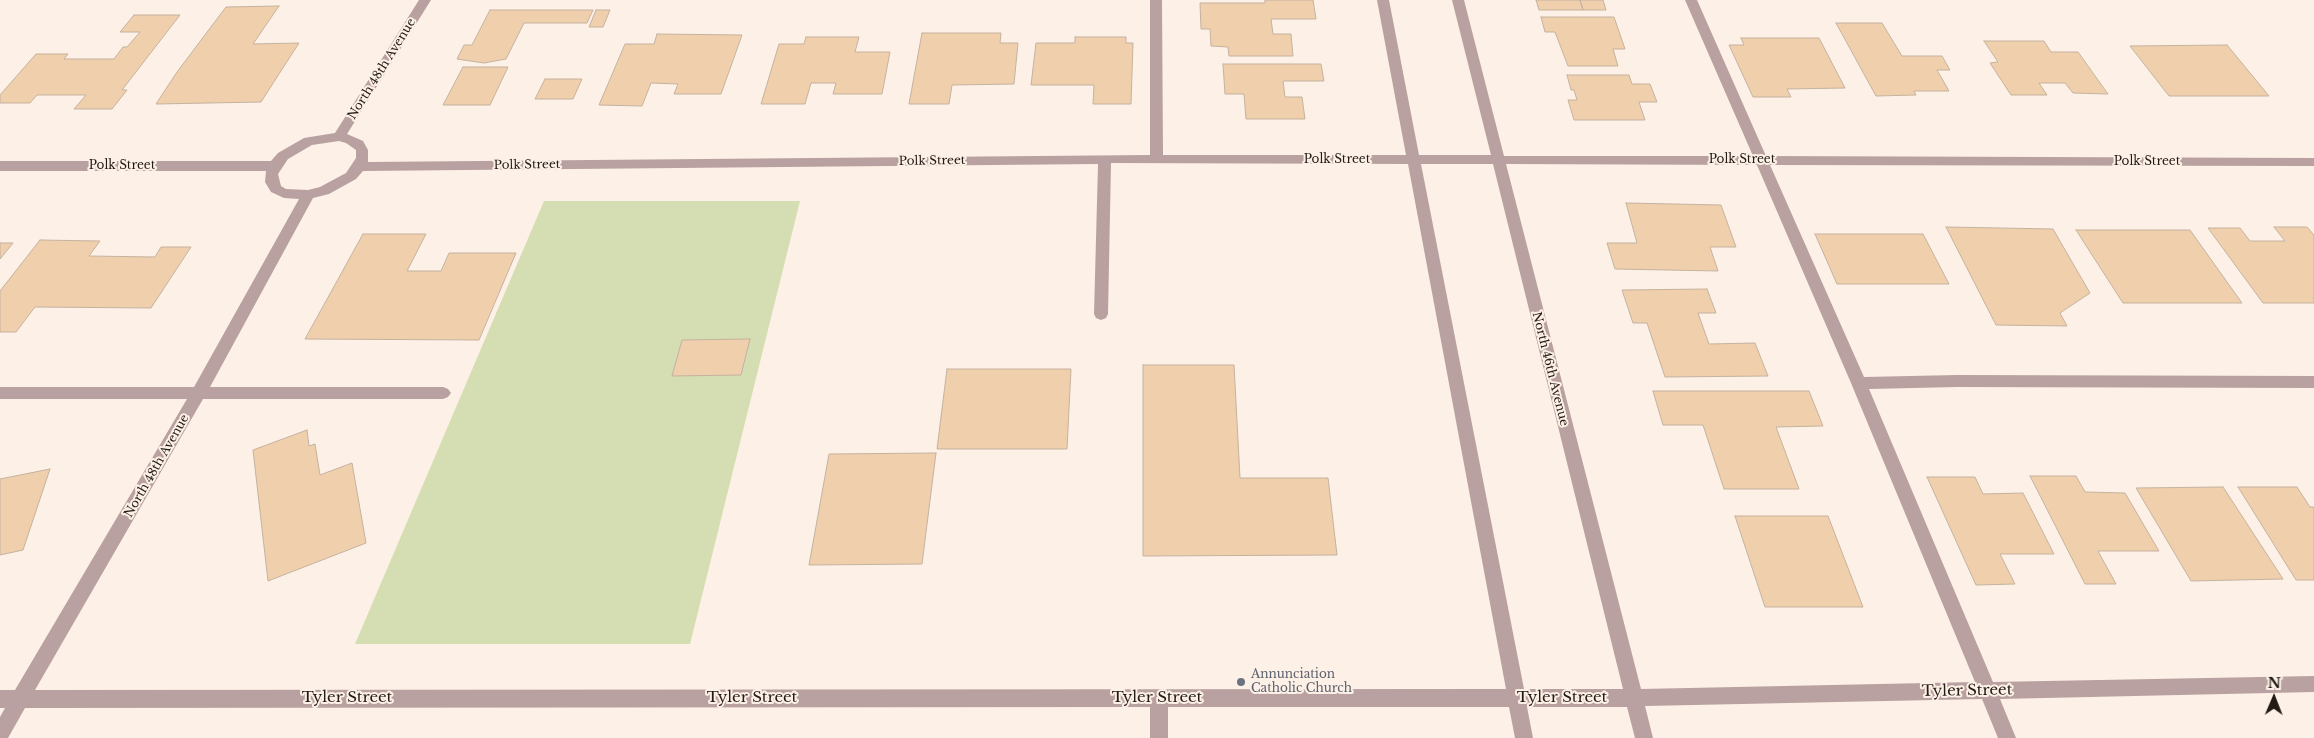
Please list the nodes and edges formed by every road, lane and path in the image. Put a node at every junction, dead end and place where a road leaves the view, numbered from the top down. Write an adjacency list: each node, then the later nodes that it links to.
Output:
1 (425, 0): 6 (street, North 48th Avenue)
2 (1156, 0): 8 (street)
3 (1383, 0): 9 (street)
4 (1458, 0): 10 (street, North 46th Avenue)
5 (1690, 0): 11 (street)
6 (338, 137): 14 (street); 15 (street)
7 (1106, 159): 8 (street, Polk Street); 15 (street, Polk Street); 17 (street)
8 (1157, 160): 9 (street, Polk Street)
9 (1414, 160): 10 (street, Polk Street); 25 (street)
10 (1497, 160): 11 (street, Polk Street); 27 (street, North 46th Avenue)
11 (1763, 160): 12 (street, Polk Street); 19 (street)
12 (2314, 162)
13 (0, 166): 14 (street, Polk Street)
14 (274, 166): 16 (street)
15 (359, 166): 16 (street)
16 (308, 195): 20 (street, North 48th Avenue)
17 (1101, 314)
18 (2314, 382): 19 (street)
19 (1859, 383): 24 (street)
20 (199, 392): 21 (street); 22 (street); 29 (street, North 48th Avenue)
21 (443, 392)
22 (0, 393)
23 (2314, 684): 24 (street, Tyler Street)
24 (1987, 691): 27 (street, Tyler Street); 34 (street)
25 (1516, 697): 26 (street, Tyler Street); 27 (street, Tyler Street); 32 (street)
26 (1159, 698): 29 (street, Tyler Street); 31 (street)
27 (1634, 698): 33 (street, North 46th Avenue)
28 (0, 699): 29 (street, Tyler Street)
29 (21, 699): 30 (street, North 48th Avenue)
30 (0, 734)
31 (1159, 738)
32 (1524, 738)
33 (1644, 738)
34 (2007, 738)

